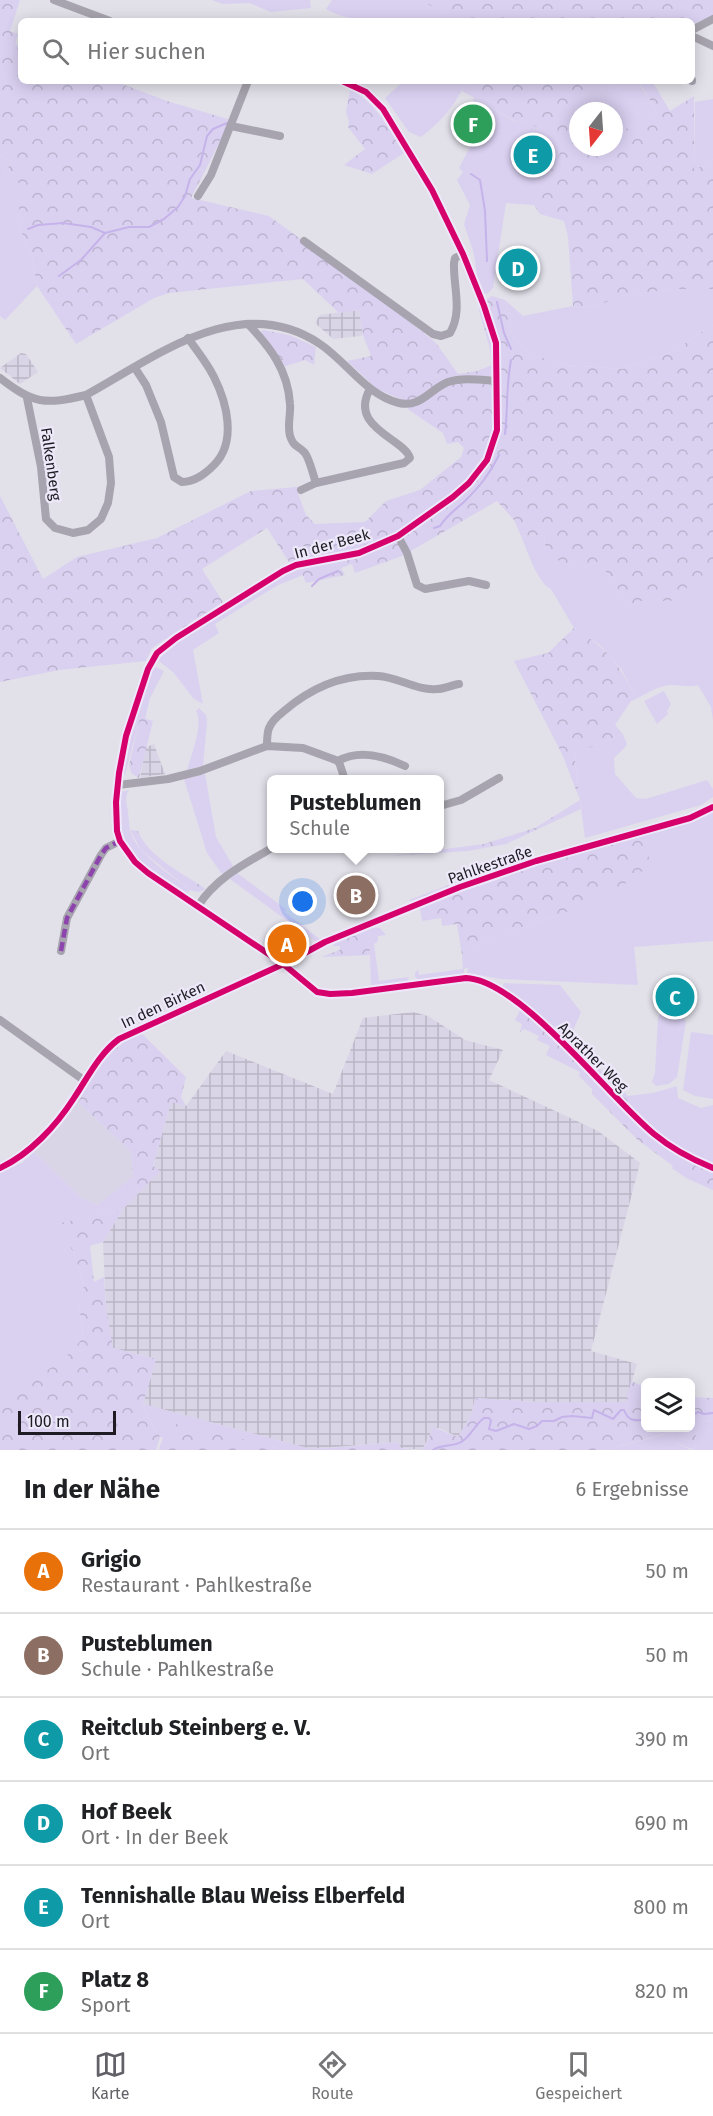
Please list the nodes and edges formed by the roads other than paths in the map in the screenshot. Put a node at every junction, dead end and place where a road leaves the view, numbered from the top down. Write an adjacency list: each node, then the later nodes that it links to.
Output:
1 (54, 0): 2 (street)
2 (102, 18)
3 (713, 19): 4 (street)
4 (695, 28)
5 (695, 37): 6 (street)
6 (713, 46)
7 (247, 84): 9 (street)
8 (351, 84): 13 (street, In der Beek)
9 (231, 126): 10 (street); 11 (street)
10 (280, 136)
11 (198, 196)
12 (304, 241): 13 (street)
13 (463, 254): 18 (street, In der Beek)
14 (248, 324): 15 (street); 19 (street); 22 (street)
15 (188, 338): 16 (street); 16 (street)
16 (135, 368): 20 (street)
17 (0, 378): 21 (street)
18 (497, 381): 19 (street); 24 (street, In der Beek)
19 (370, 388): 22 (street)
20 (86, 395): 21 (street); 21 (street, Falkenberg)
21 (27, 398)
22 (316, 483): 23 (street)
23 (301, 490)
24 (398, 536): 25 (street); 32 (street, In der Beek)
25 (486, 585)
26 (459, 684): 27 (street)
27 (267, 746): 28 (street); 32 (street)
28 (338, 761): 29 (street); 30 (street)
29 (405, 766)
30 (343, 775)
31 (499, 778): 33 (street)
32 (118, 785): 35 (street, In der Beek)
33 (444, 805)
34 (713, 807): 39 (street, Pahlkestraße)
35 (120, 841): 37 (street); 38 (street)
36 (267, 851): 37 (street)
37 (198, 906): 39 (street)
38 (61, 951)
39 (282, 963): 41 (street, In den Birken); 43 (street, Aprather Weg)
40 (0, 1020): 41 (street)
41 (85, 1082): 42 (street, In den Birken)
42 (0, 1168)
43 (713, 1168)

